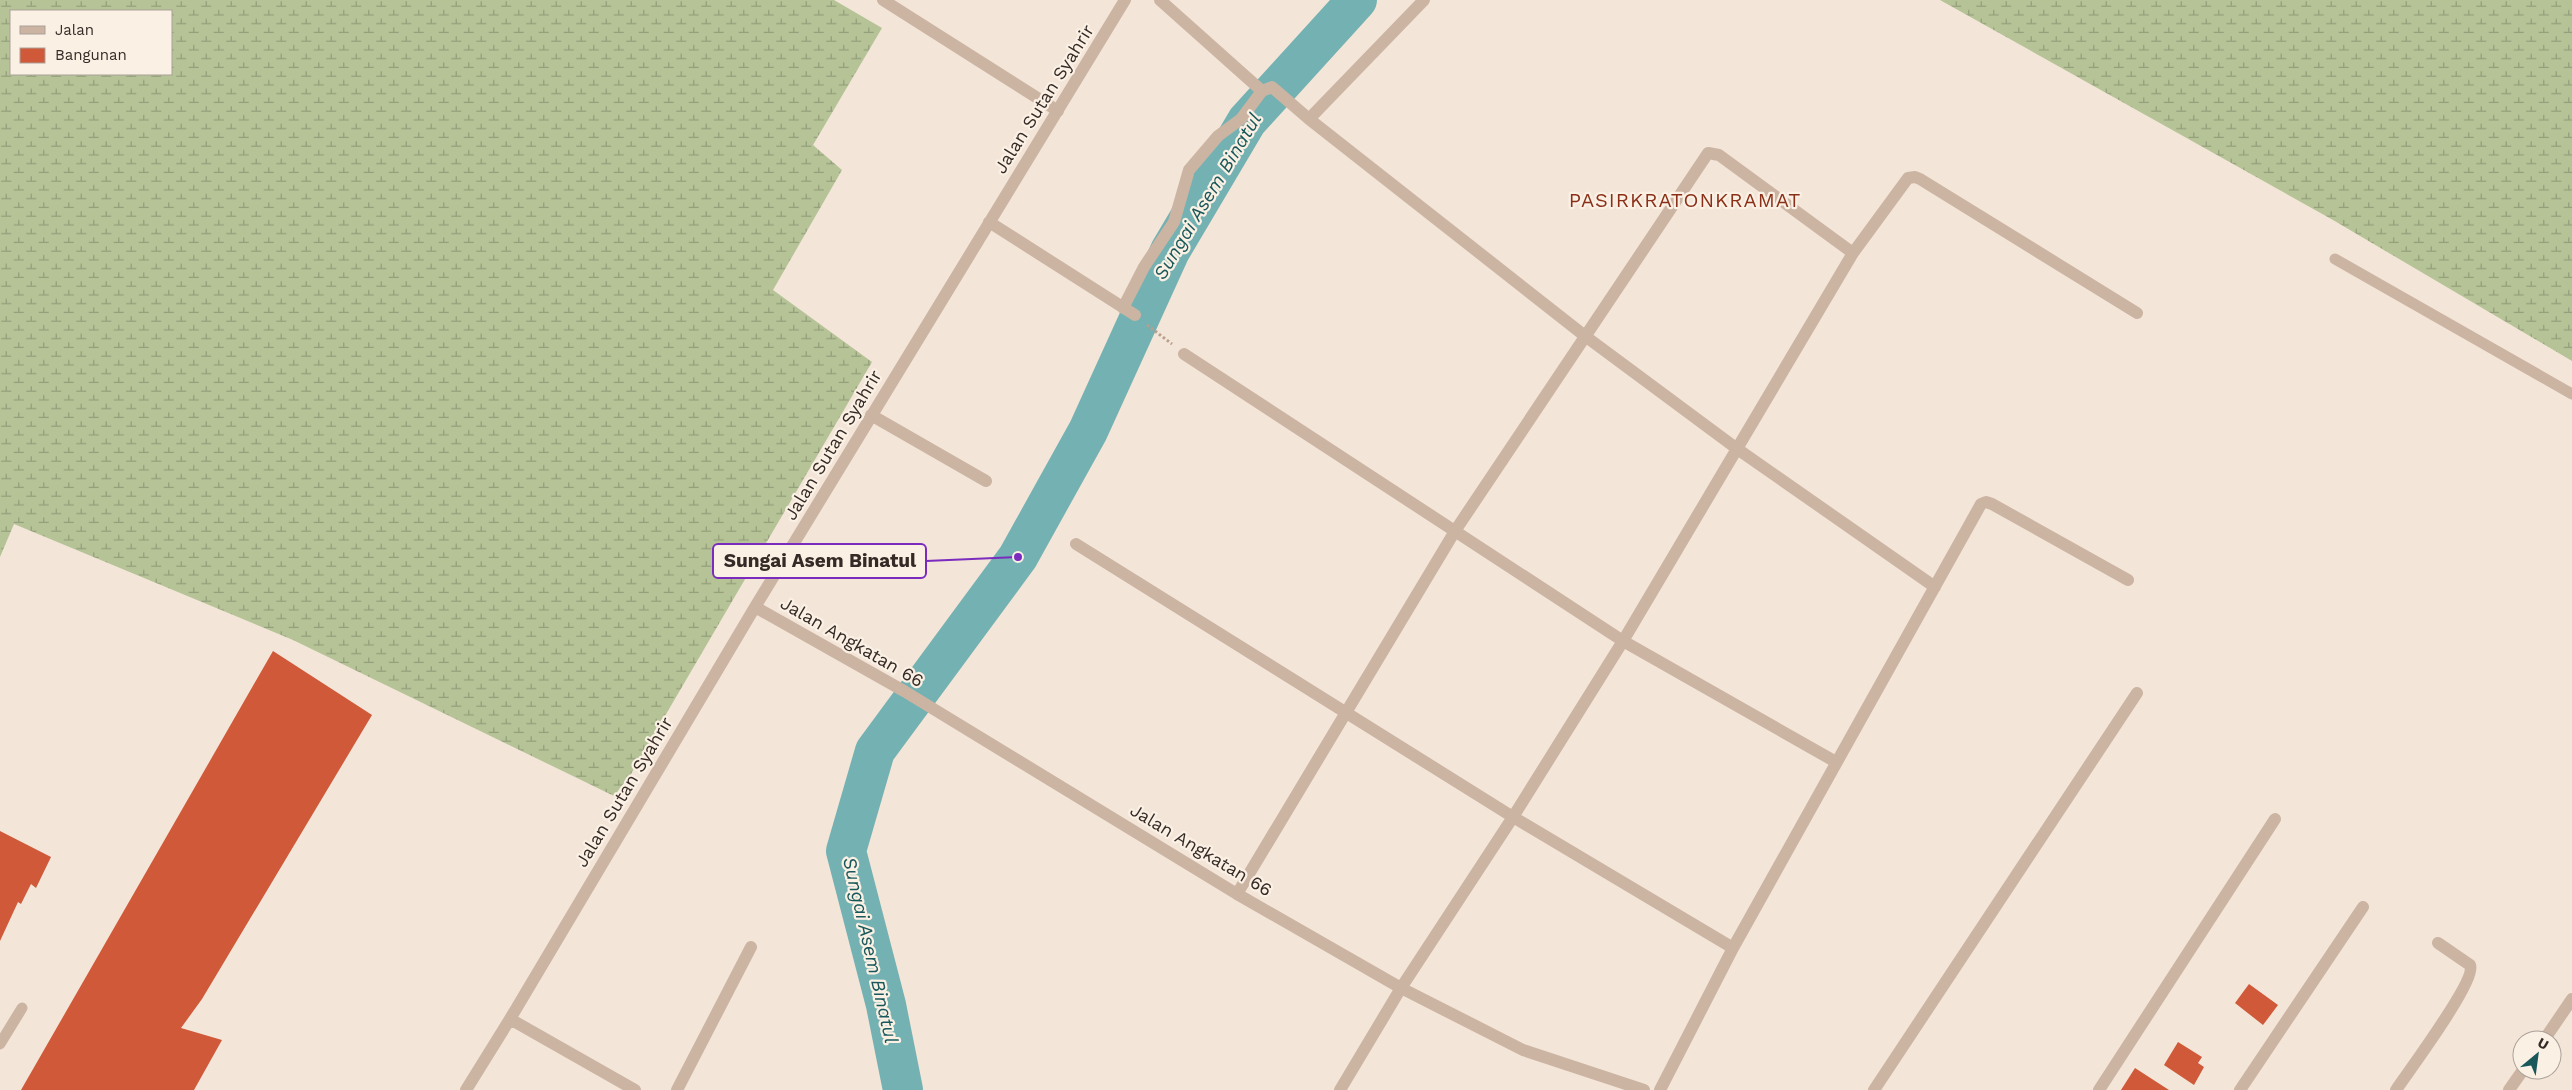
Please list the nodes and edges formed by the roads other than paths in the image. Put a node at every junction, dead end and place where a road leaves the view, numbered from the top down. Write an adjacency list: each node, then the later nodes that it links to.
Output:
1 (883, 0): 6 (street)
2 (1125, 0): 6 (street, Jalan Sutan Syahrir)
3 (1160, 0): 5 (street)
4 (1424, 0): 7 (street)
5 (1267, 89): 7 (street); 11 (street)
6 (1058, 111): 8 (street, Jalan Sutan Syahrir)
7 (1307, 118): 14 (street)
8 (989, 222): 11 (street); 17 (street, Jalan Sutan Syahrir)
9 (1853, 253): 12 (street); 14 (street); 18 (street)
10 (2335, 259): 16 (lane)
11 (1123, 308): 13 (street)
12 (2137, 313)
13 (1135, 315)
14 (1585, 336): 18 (street); 20 (street)
15 (1184, 354): 20 (street)
16 (2572, 394)
17 (871, 415): 19 (street); 24 (street, Jalan Sutan Syahrir)
18 (1736, 448): 23 (street); 25 (street)
19 (986, 481)
20 (1455, 531): 25 (street); 27 (street)
21 (1076, 544): 27 (street)
22 (2128, 580): 23 (street)
23 (1935, 586): 28 (street)
24 (755, 607): 31 (street, Jalan Angkatan 66); 39 (street, Jalan Sutan Syahrir)
25 (1623, 641): 28 (street); 29 (street)
26 (2137, 694): 48 (street)
27 (1347, 713): 29 (street); 31 (street)
28 (1836, 762): 35 (street)
29 (1513, 817): 35 (street); 36 (street)
30 (2275, 819): 49 (street)
31 (1237, 894): 36 (street, Jalan Angkatan 66)
32 (2362, 907): 50 (street)
33 (2438, 943): 51 (street)
34 (751, 947): 44 (street)
35 (1733, 948): 47 (street)
36 (1401, 988): 45 (street); 46 (street, Jalan Angkatan 66)
37 (2572, 999): 40 (street)
38 (22, 1008): 41 (lane)
39 (510, 1019): 42 (street, Jalan Sutan Syahrir); 43 (street)
40 (2551, 1030)
41 (0, 1044)
42 (466, 1090)
43 (635, 1090)
44 (677, 1090)
45 (1340, 1090)
46 (1644, 1090)
47 (1660, 1090)
48 (1874, 1090)
49 (2099, 1090)
50 (2240, 1090)
51 (2396, 1090)

